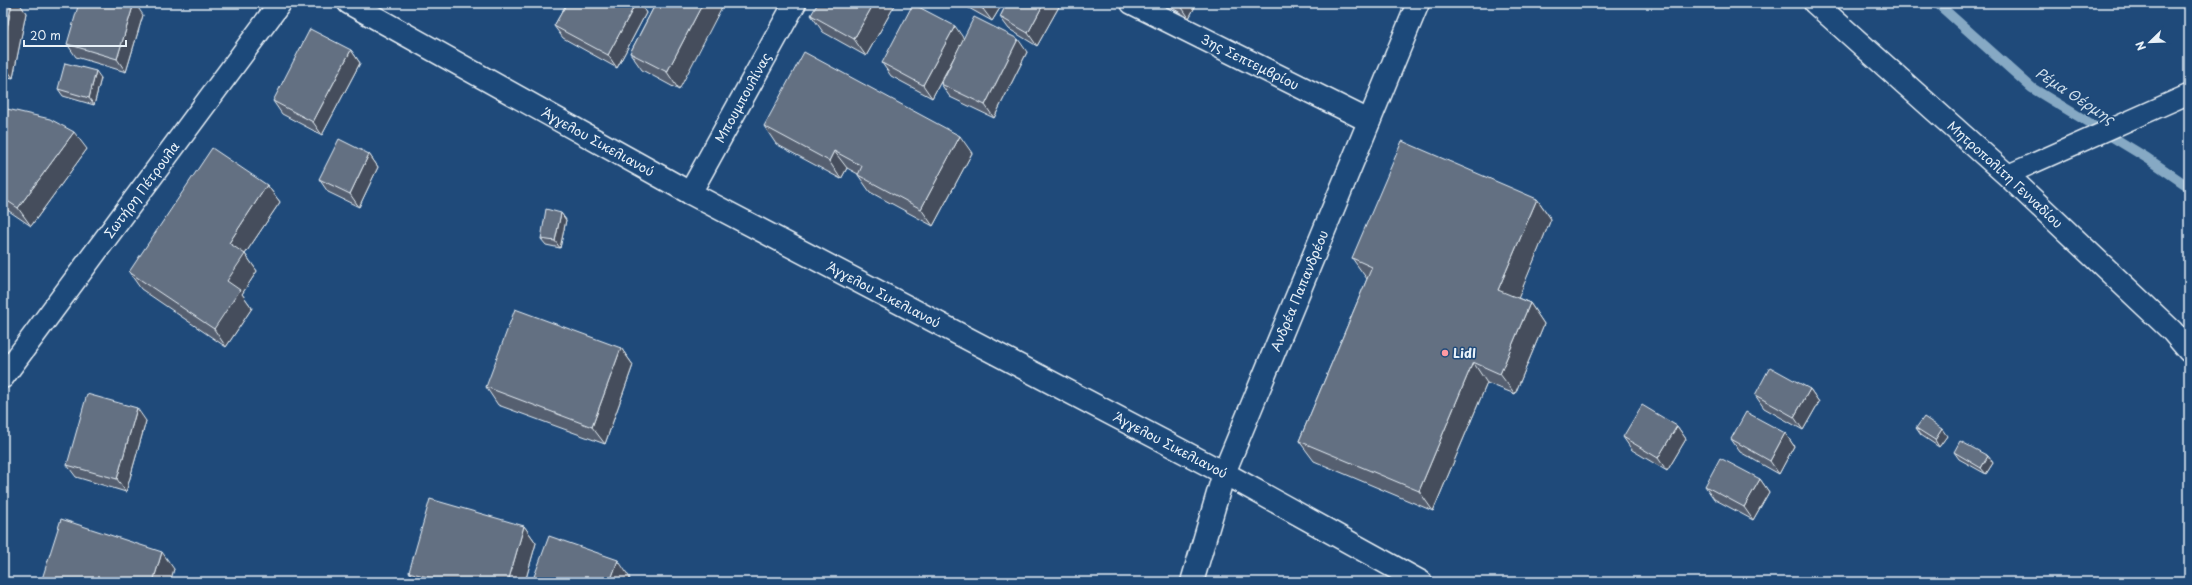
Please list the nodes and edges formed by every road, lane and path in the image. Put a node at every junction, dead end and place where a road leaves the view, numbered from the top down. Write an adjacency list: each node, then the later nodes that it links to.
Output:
1 (280, 3): 12 (street, Σωτήρη Πέτρουλα)
2 (349, 3): 10 (street, Άγγελου Σικελιανού)
3 (796, 3): 10 (street, Μπουμπουλίνας)
4 (1132, 3): 8 (street, 3ης Σεπτεμβρίου)
5 (1418, 3): 8 (street, Ανδρέα Παπανδρέου)
6 (1815, 3): 9 (street, Μητροπολίτη Γενναδίου)
7 (2182, 97): 9 (lane)
8 (1370, 121): 13 (street, Ανδρέα Παπανδρέου)
9 (2007, 175): 11 (street, Μητροπολίτη Γενναδίου)
10 (690, 193): 13 (street, Άγγελου Σικελιανού)
11 (2189, 351)
12 (3, 377)
13 (1224, 473): 14 (street, Ανδρέα Παπανδρέου); 15 (street, Άγγελου Σικελιανού)
14 (1192, 582)
15 (1421, 582)

